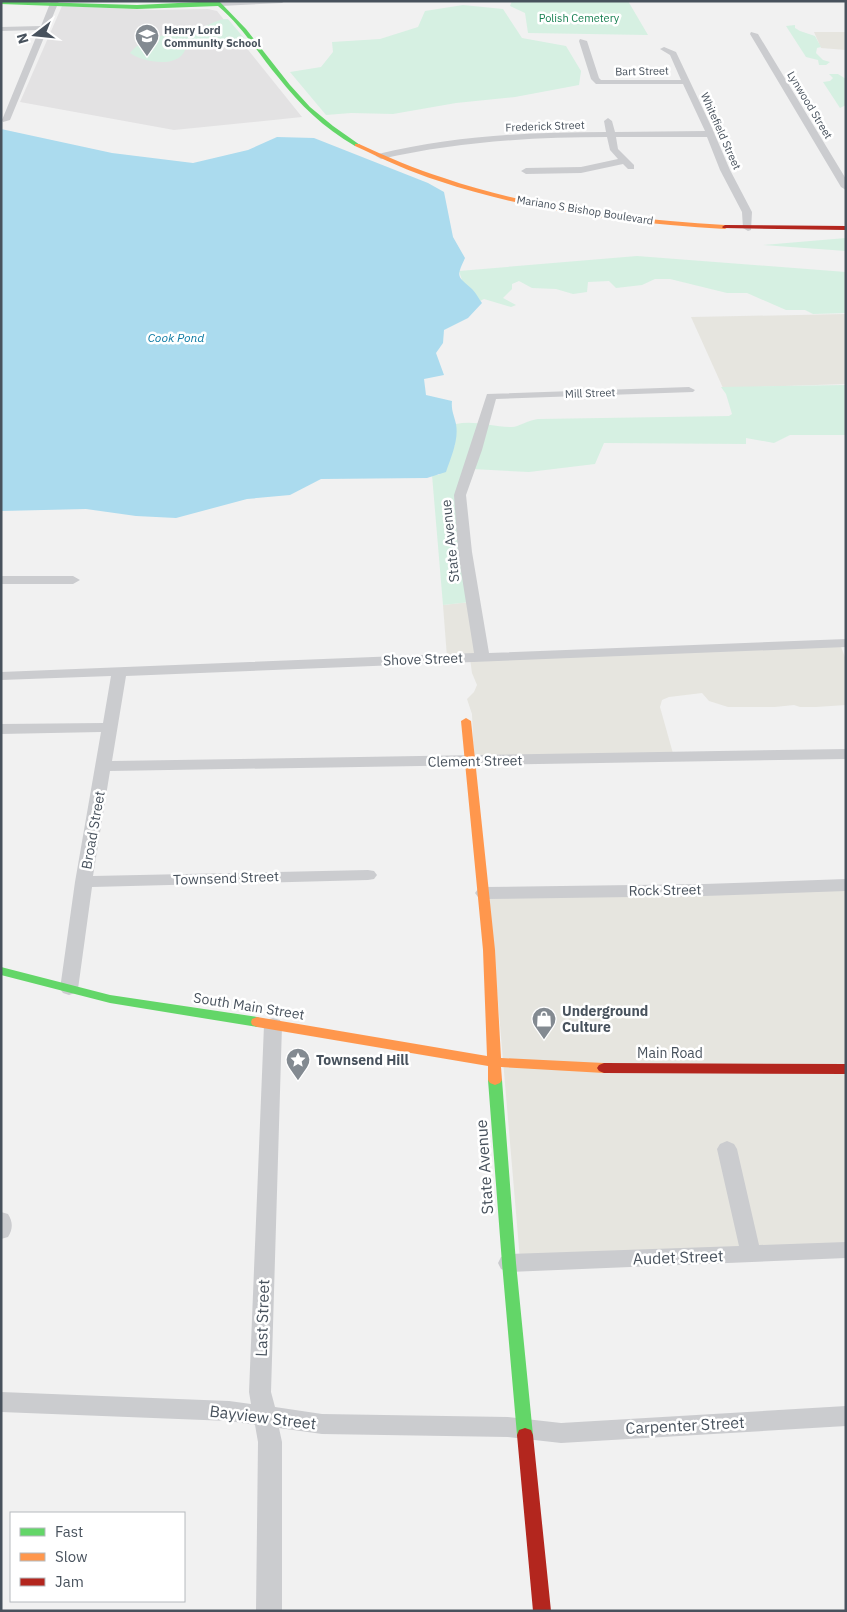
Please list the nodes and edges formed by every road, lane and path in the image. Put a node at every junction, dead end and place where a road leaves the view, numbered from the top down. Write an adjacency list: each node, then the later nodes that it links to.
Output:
1 (282, 1): 3 (street)
2 (1, 2): 4 (main road)
3 (270, 2): 5 (street)
4 (55, 3): 5 (main road); 6 (street)
5 (218, 3): 16 (main road, Mariano S Bishop Boulevard)
6 (44, 28): 7 (street); 12 (street)
7 (1, 29)
8 (754, 34): 18 (street, Lynwood Street)
9 (583, 41): 11 (street, Bart Street)
10 (664, 49): 11 (street, Whitefield Street)
11 (686, 82): 14 (street, Whitefield Street)
12 (6, 120)
13 (608, 121): 15 (street)
14 (710, 134): 15 (street, Frederick Street); 19 (street, Whitefield Street)
15 (611, 135): 16 (street, Frederick Street); 17 (street)
16 (381, 156): 19 (main road, Mariano S Bishop Boulevard)
17 (526, 171)
18 (846, 187)
19 (748, 228): 20 (main road, Mariano S Bishop Boulevard)
20 (846, 228)
21 (690, 390): 22 (street, Mill Street)
22 (491, 396): 26 (street, State Avenue)
23 (1, 580): 24 (street)
24 (73, 580)
25 (844, 647): 26 (street, Shove Street)
26 (482, 657): 27 (street, Shove Street)
27 (119, 670): 28 (street, Shove Street); 30 (street, Broad Street)
28 (1, 676)
29 (466, 721): 33 (main road, State Avenue)
30 (110, 727): 31 (street); 34 (street, Broad Street)
31 (1, 729)
32 (846, 754): 33 (street, Clement Street)
33 (470, 761): 34 (street, Clement Street); 38 (main road, State Avenue)
34 (104, 766): 36 (street, Broad Street)
35 (368, 875): 36 (street, Townsend Street)
36 (84, 882): 40 (street, Broad Street)
37 (846, 885): 38 (street, Rock Street)
38 (484, 893): 42 (main road, State Avenue)
39 (1, 971): 40 (main road, South Main Street)
40 (69, 989): 41 (main road, South Main Street)
41 (273, 1025): 42 (main road, South Main Street); 51 (street, Last Street)
42 (494, 1062): 43 (main road, Main Road); 49 (main road, State Avenue)
43 (846, 1069)
44 (727, 1149): 48 (street)
45 (1, 1220): 46 (street)
46 (1, 1231)
47 (846, 1250): 48 (street, Audet Street)
48 (751, 1254): 49 (street, Audet Street)
49 (510, 1263): 53 (main road, State Avenue)
50 (1, 1402): 51 (street, Bayview Street)
51 (264, 1415): 53 (street, Bayview Street); 54 (street, Last Street)
52 (846, 1416): 53 (street, Carpenter Street)
53 (525, 1429): 55 (main road, State Avenue)
54 (269, 1611)
55 (542, 1611)

